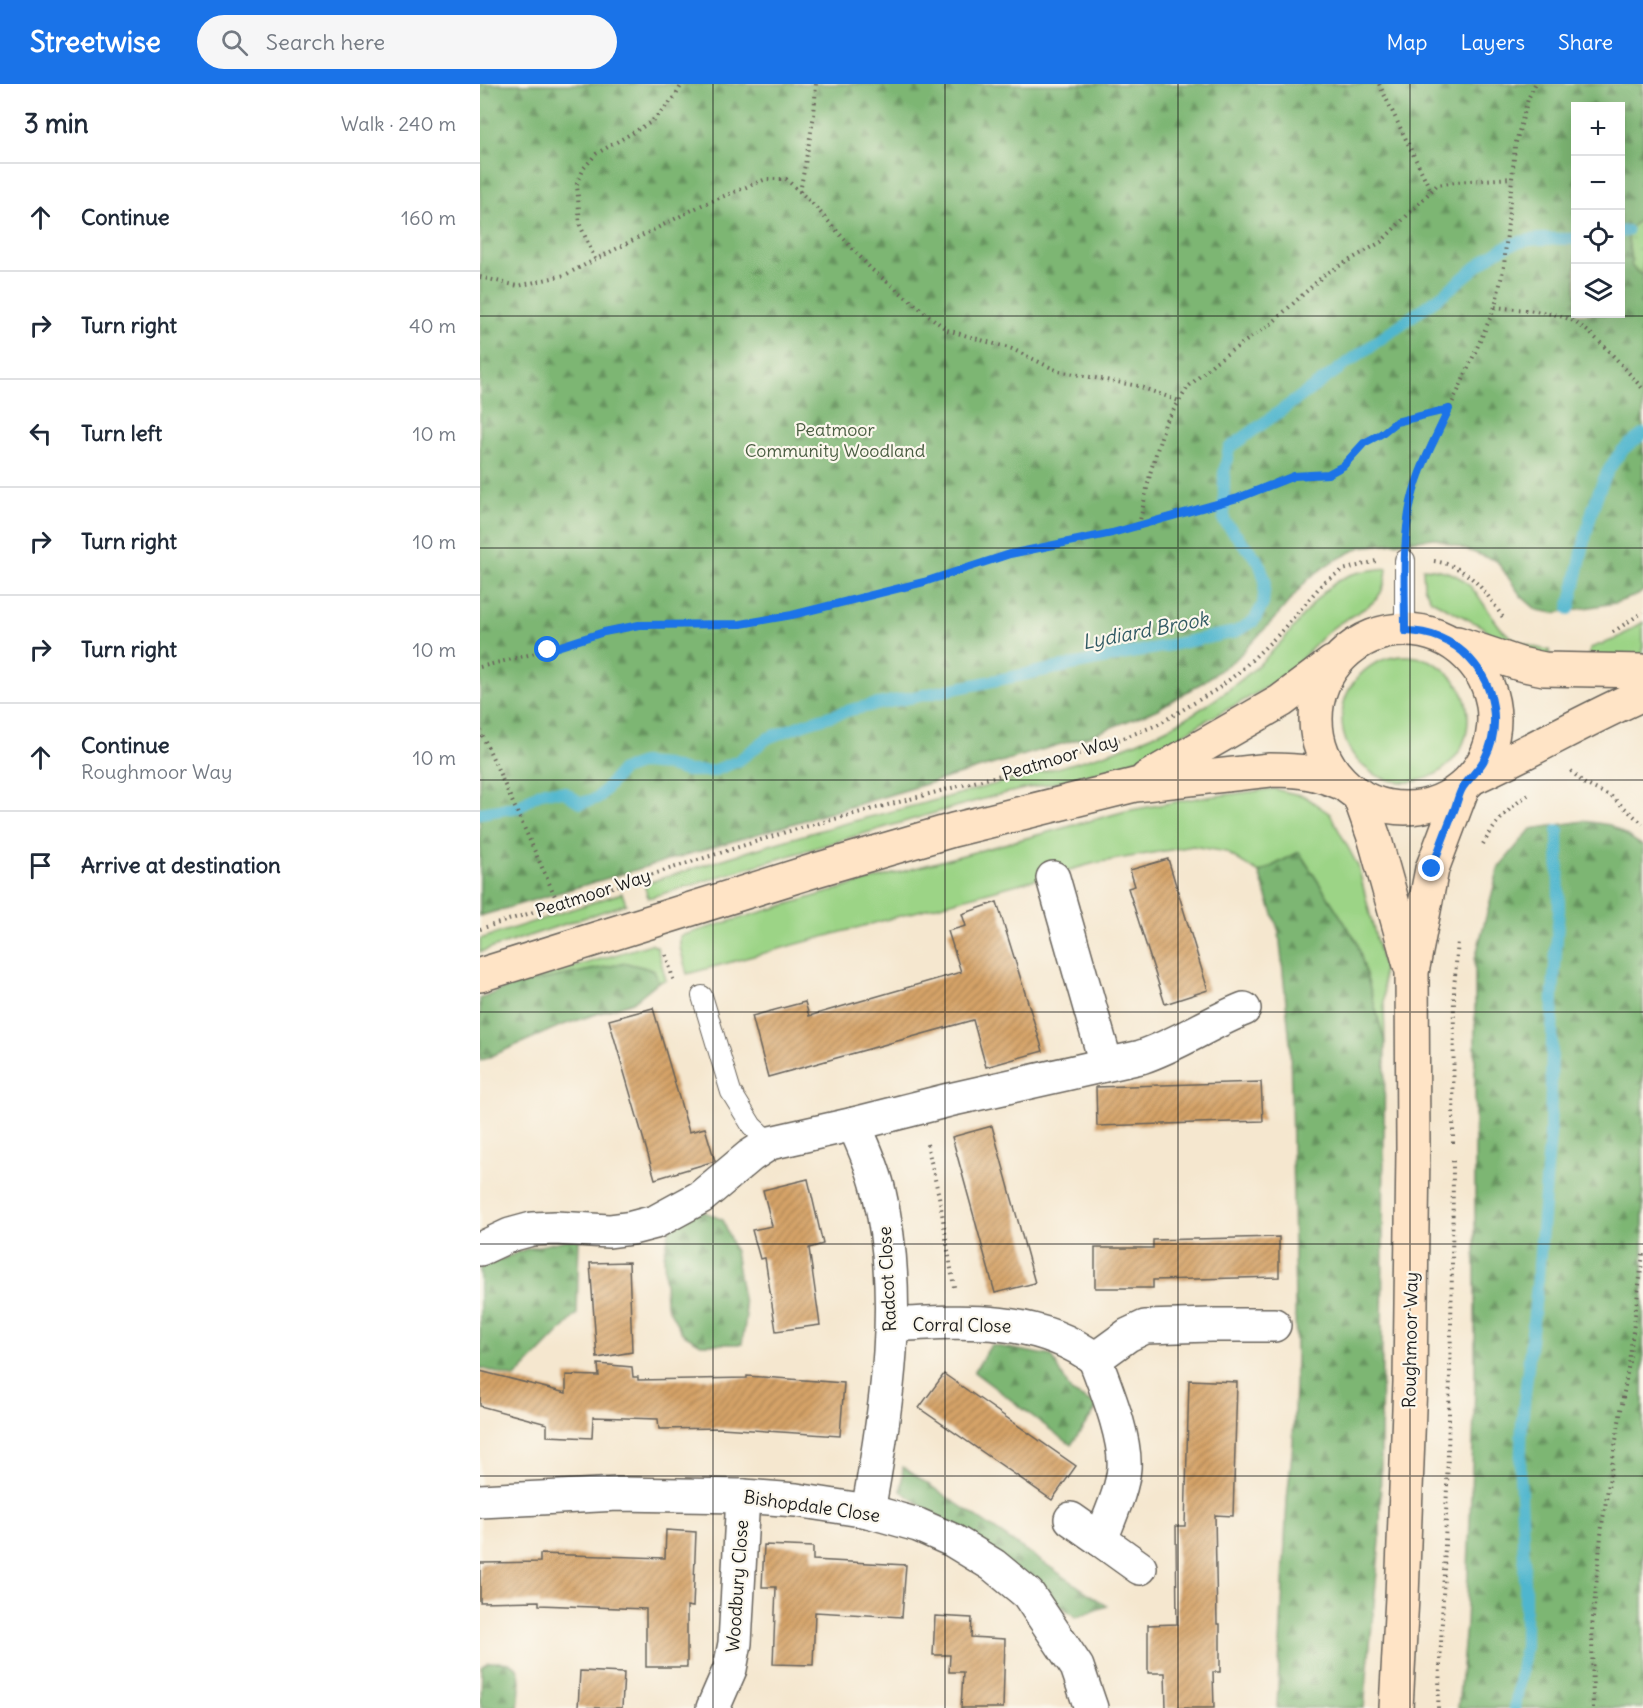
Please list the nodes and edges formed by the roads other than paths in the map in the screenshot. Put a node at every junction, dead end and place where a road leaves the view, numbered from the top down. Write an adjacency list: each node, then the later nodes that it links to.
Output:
1 (1405, 560): 2 (lane)
2 (1420, 633): 3 (main road); 4 (main road); 6 (main road)
3 (1348, 651): 7 (main road); 8 (main road)
4 (1643, 671)
5 (1643, 694): 6 (main road)
6 (1467, 782): 8 (main road); 10 (main road, Roughmoor Way)
7 (1135, 785): 8 (main road); 11 (main road)
8 (1351, 789): 10 (main road, Roughmoor Way)
9 (1053, 878): 14 (street)
10 (1412, 972): 29 (main road, Roughmoor Way)
11 (480, 975)
12 (702, 996): 16 (lane)
13 (1244, 1010): 14 (street)
14 (1106, 1064): 15 (street)
15 (854, 1124): 16 (street); 18 (street, Radcot Close)
16 (770, 1143): 17 (street)
17 (480, 1249)
18 (892, 1325): 20 (street, Corral Close); 23 (street, Radcot Close)
19 (1274, 1325): 20 (street)
20 (1095, 1359): 25 (street)
21 (743, 1496): 22 (street, Bishopdale Close); 23 (street, Bishopdale Close); 27 (street, Woodbury Close)
22 (480, 1501)
23 (868, 1511): 28 (street, Bishopdale Close)
24 (1071, 1519): 25 (street)
25 (1101, 1539): 26 (street)
26 (1140, 1568)
27 (713, 1708)
28 (1091, 1708)
29 (1396, 1708)

